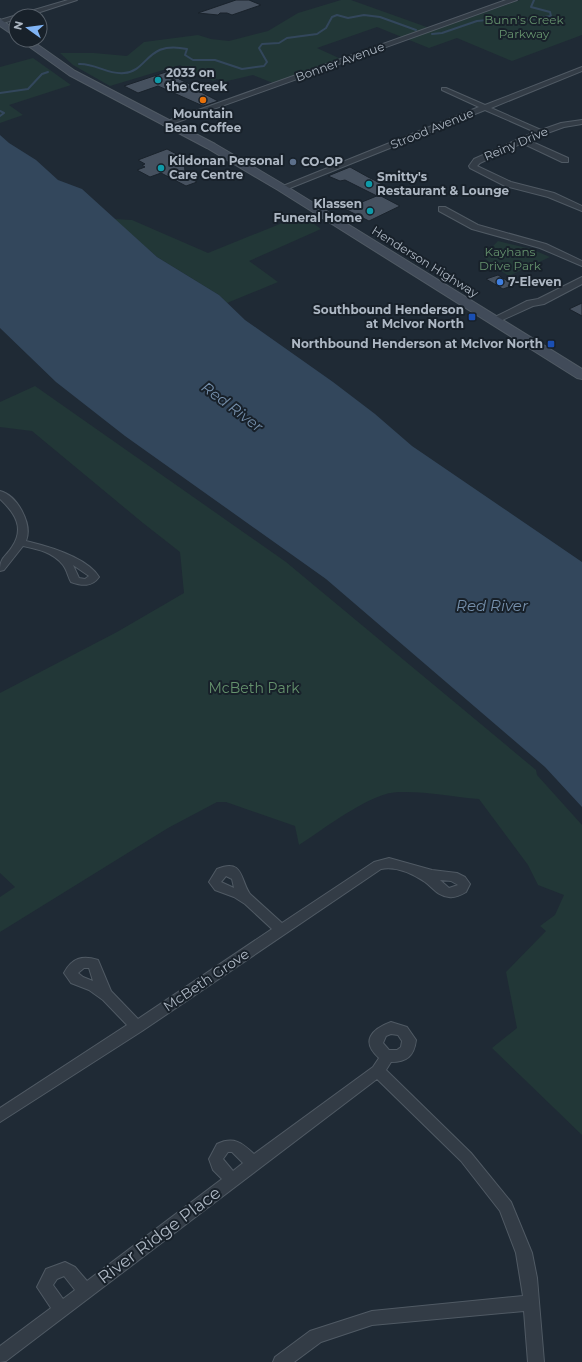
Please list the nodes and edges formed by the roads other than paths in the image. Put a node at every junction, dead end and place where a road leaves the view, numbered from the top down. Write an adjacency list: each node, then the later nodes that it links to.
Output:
1 (74, 0): 3 (street)
2 (514, 0): 9 (street, Bonner Avenue)
3 (48, 8)
4 (36, 48): 9 (main road, Henderson Highway)
5 (582, 69): 7 (street, Strood Avenue)
6 (444, 89): 7 (street)
7 (484, 108): 10 (street); 13 (street, Strood Avenue)
8 (582, 122): 10 (street, Reiny Drive)
9 (166, 123): 13 (main road, Henderson Highway)
10 (542, 133): 11 (street, Reiny Drive)
11 (523, 141): 12 (street); 15 (street, Reiny Drive)
12 (565, 160)
13 (282, 188): 18 (main road, Henderson Highway)
14 (442, 209): 16 (street)
15 (582, 209)
16 (582, 264)
17 (582, 280): 18 (street)
18 (498, 322): 19 (main road, Henderson Highway)
19 (582, 375)
20 (0, 494): 21 (street)
21 (21, 543): 22 (street); 23 (street)
22 (61, 556)
23 (0, 568)
24 (416, 871): 26 (street, McBeth Grove)
25 (249, 901): 26 (street)
26 (281, 929): 28 (street, McBeth Grove)
27 (106, 994): 28 (street)
28 (137, 1027): 31 (street, McBeth Grove)
29 (387, 1056): 30 (street, River Ridge Place)
30 (378, 1071): 32 (street, River Ridge Place); 35 (street)
31 (0, 1116)
32 (254, 1163): 33 (street, River Ridge Place); 33 (street, River Ridge Place)
33 (232, 1180): 34 (street, River Ridge Place)
34 (85, 1290): 36 (street, River Ridge Place); 36 (street, River Ridge Place)
35 (531, 1303): 38 (street); 39 (street)
36 (62, 1308): 37 (street, River Ridge Place)
37 (0, 1356)
38 (282, 1362)
39 (536, 1362)

